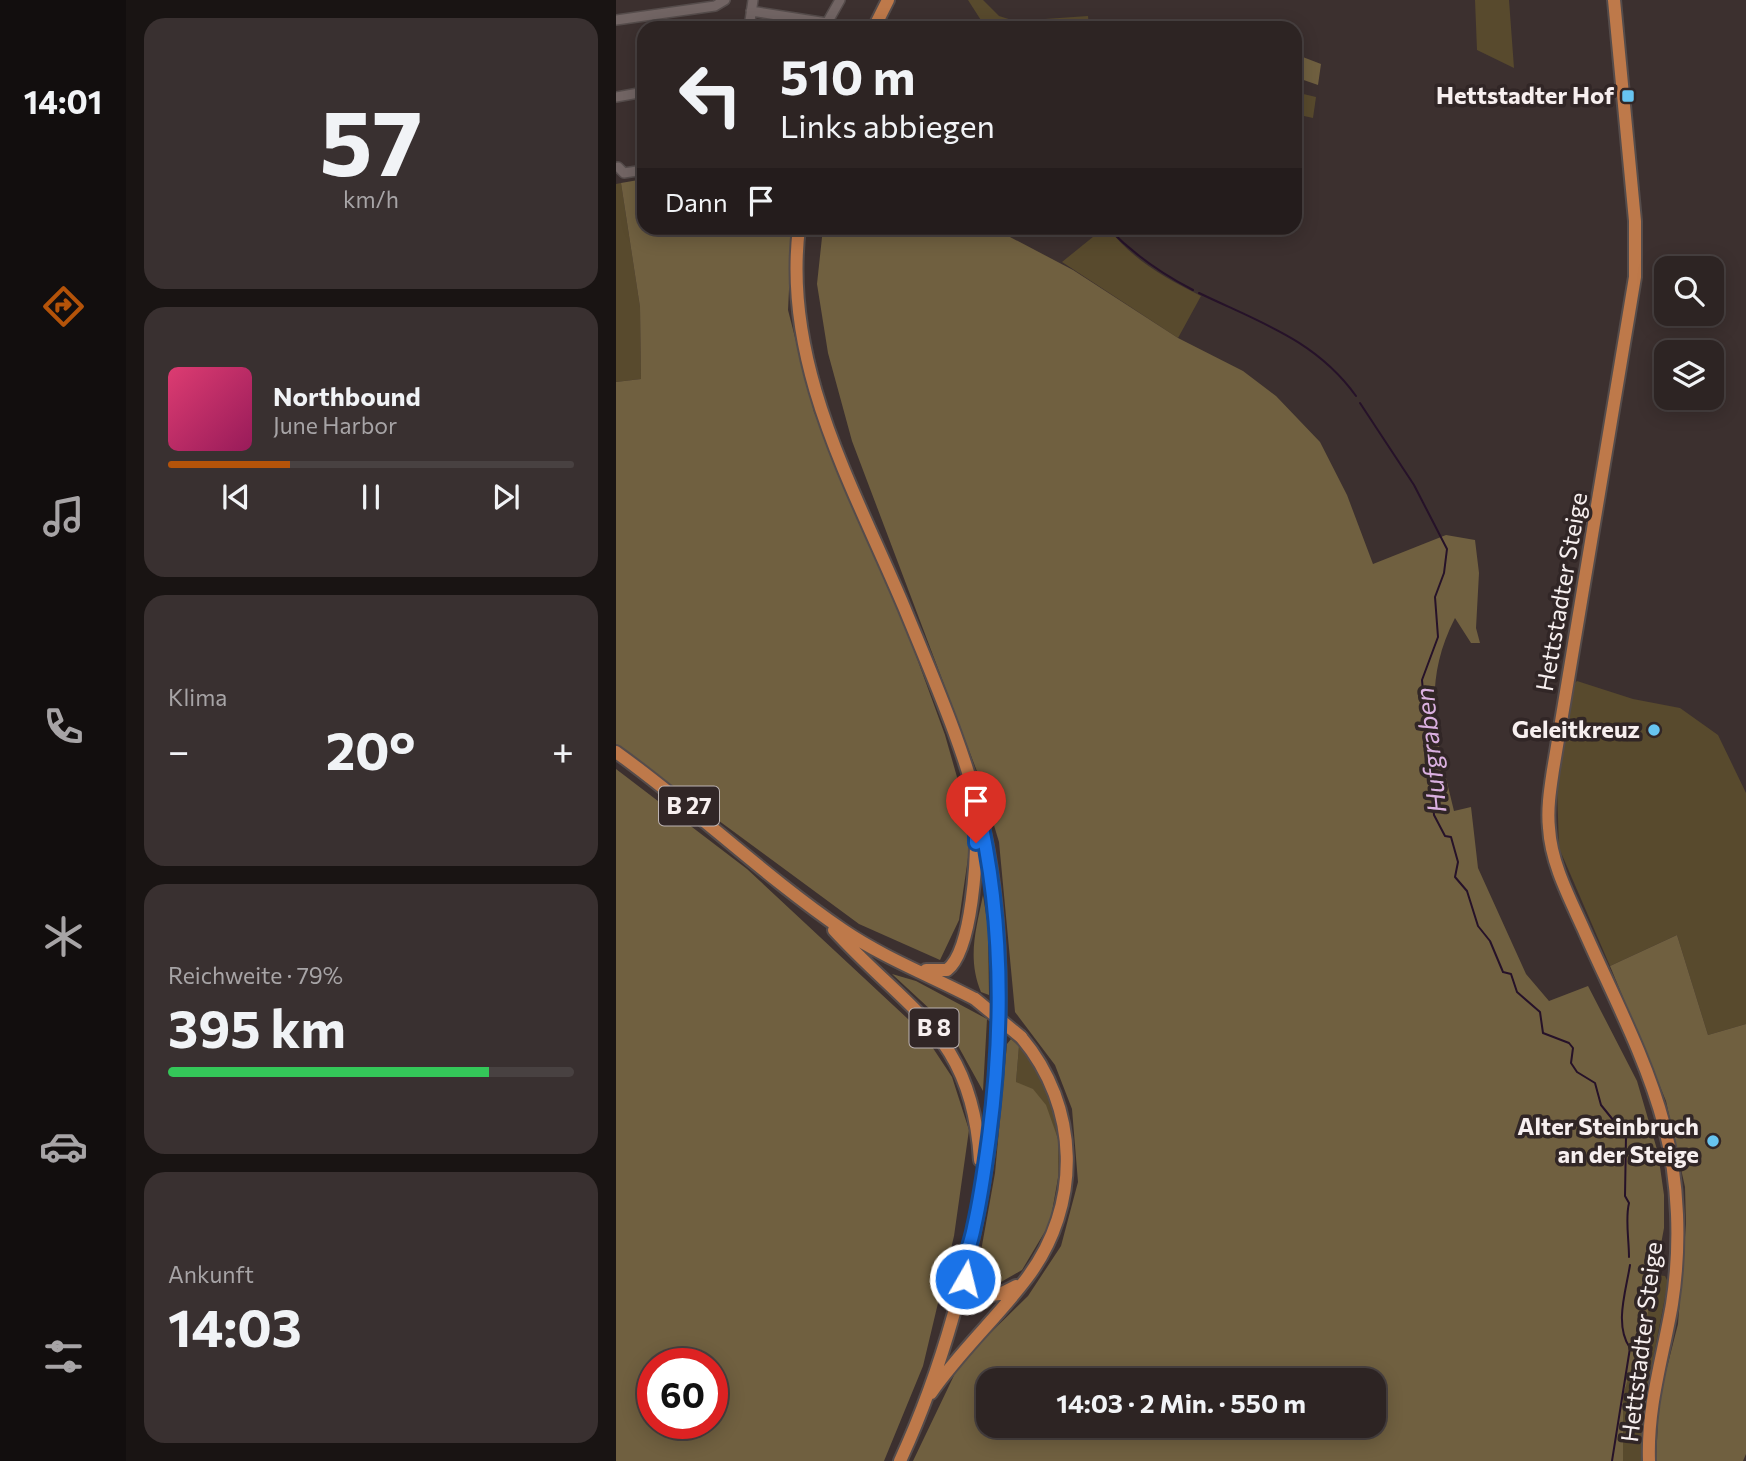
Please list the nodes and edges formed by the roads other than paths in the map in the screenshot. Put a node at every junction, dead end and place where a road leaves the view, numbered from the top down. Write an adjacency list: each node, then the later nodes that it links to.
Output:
1 (668, 0): 7 (street)
2 (725, 0): 7 (street)
3 (753, 0): 8 (street)
4 (839, 0): 12 (street)
5 (888, 0): 13 (main road)
6 (1614, 0): 28 (main road, Hettstadter Steige)
7 (670, 11): 9 (street)
8 (751, 11): 10 (street); 11 (street)
9 (616, 20)
10 (750, 21)
11 (801, 21)
12 (828, 21)
13 (878, 21)
14 (637, 93): 15 (street)
15 (616, 97)
16 (619, 167): 17 (street)
17 (637, 169)
18 (799, 235): 20 (main road)
19 (616, 752): 21 (main road, B 27)
20 (976, 801): 22 (main road, B 27); 23 (main road)
21 (818, 911): 22 (main road, B 27); 23 (main road, B 8)
22 (912, 967): 25 (main road, B 27, bridge)
23 (982, 1182): 24 (main road, B 8)
24 (964, 1270): 25 (main road); 26 (main road, B 8)
25 (1028, 1277): 26 (main road, B 27)
26 (923, 1405): 27 (main road, B 8)
27 (900, 1461)
28 (1649, 1461)

